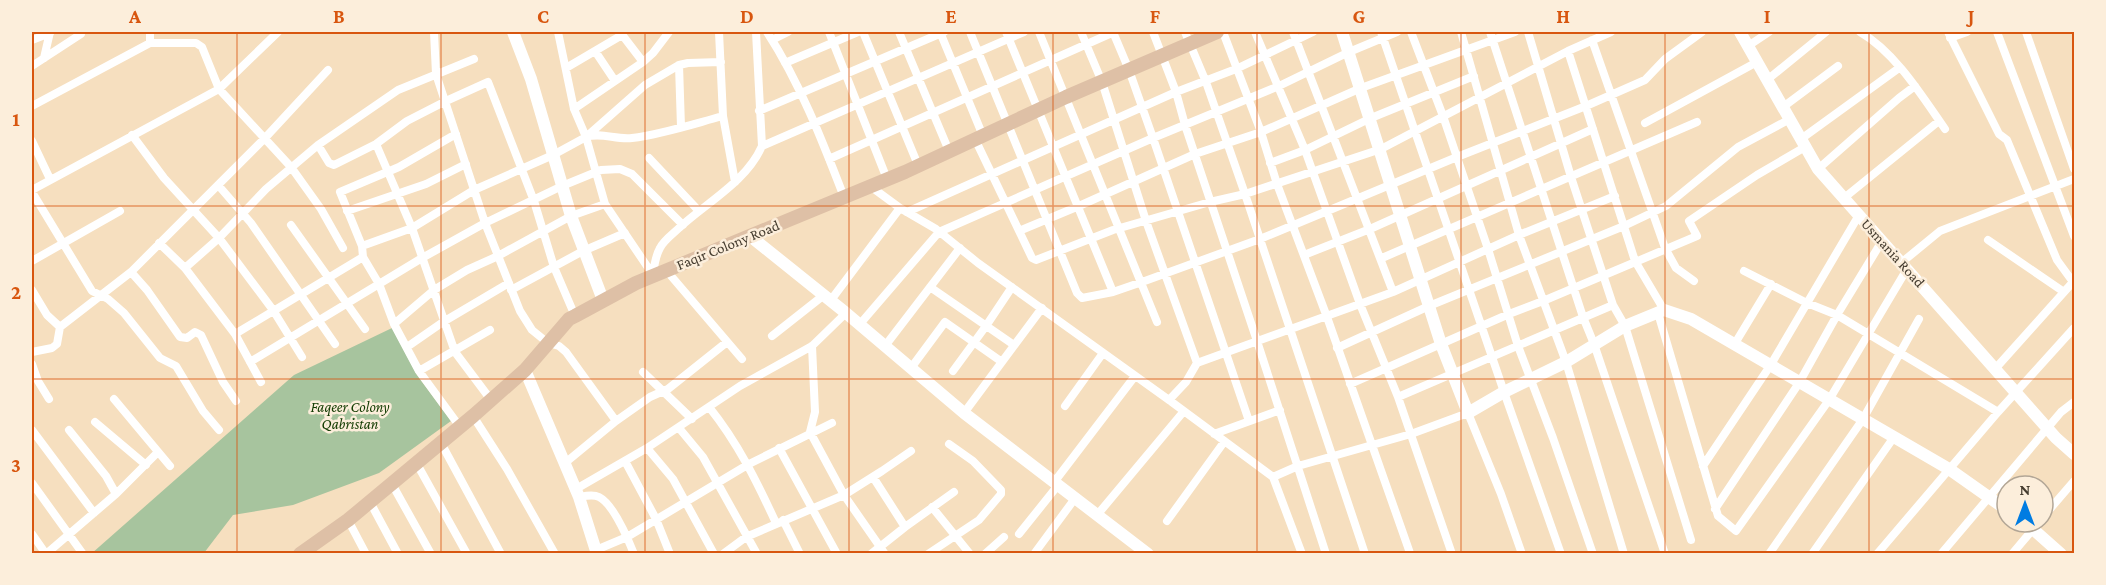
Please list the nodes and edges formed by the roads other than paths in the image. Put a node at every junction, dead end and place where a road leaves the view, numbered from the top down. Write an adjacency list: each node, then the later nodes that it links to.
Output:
1 (50, 32): 50 (street); 64 (street)
2 (81, 32): 64 (street)
3 (150, 32): 53 (street)
4 (278, 32): 99 (street)
5 (434, 32): 85 (street)
6 (513, 32): 166 (main road)
7 (560, 32): 78 (street)
8 (669, 32): 68 (street)
9 (719, 32): 69 (street)
10 (756, 32): 119 (street)
11 (788, 32): 46 (street)
12 (829, 32): 52 (street)
13 (858, 32): 52 (street)
14 (864, 32): 67 (street)
15 (898, 32): 56 (street)
16 (941, 32): 56 (street); 72 (street)
17 (969, 32): 60 (street)
18 (1024, 32): 44 (street)
19 (1040, 32): 66 (street)
20 (1081, 32): 54 (street)
21 (1113, 32): 54 (street); 82 (street)
22 (1153, 32): 63 (street)
23 (1217, 32): 49 (main road, Faqir Colony Road)
24 (1223, 32): 80 (street)
25 (1255, 32): 62 (street)
26 (1313, 32): 47 (street)
27 (1342, 32): 61 (main road)
28 (1398, 32): 43 (street)
29 (1411, 32): 74 (street)
30 (1461, 32): 57 (street)
31 (1515, 32): 48 (street)
32 (1528, 32): 77 (street)
33 (1611, 32): 51 (street)
34 (1702, 32): 104 (street)
35 (1740, 32): 55 (main road, Usmania Road)
36 (1769, 32): 55 (street)
37 (1826, 32): 90 (street)
38 (1967, 32): 45 (street)
39 (1997, 32): 202 (street)
40 (2026, 32): 184 (street)
41 (621, 33): 58 (street); 68 (street)
42 (1865, 33): 79 (street)
43 (1382, 34): 61 (street); 87 (street)
44 (1008, 35): 60 (street); 83 (street)
45 (1949, 35): 211 (street)
46 (769, 36): 71 (street)
47 (1294, 36): 62 (street); 84 (street)
48 (1491, 36): 57 (street); 94 (street)
49 (1188, 37): 63 (main road, Faqir Colony Road); 92 (street)
50 (32, 40)
51 (1592, 40): 59 (street); 104 (street)
52 (833, 42): 71 (street); 86 (street)
53 (150, 43): 99 (street); 112 (street)
54 (1086, 44): 66 (street); 93 (street)
55 (1748, 46): 70 (main road, Usmania Road)
56 (905, 48): 67 (street); 89 (street)
57 (1466, 50): 74 (street); 88 (street)
58 (595, 51): 78 (street); 91 (street)
59 (1568, 51): 77 (street); 114 (street)
60 (978, 52): 72 (street); 95 (street)
61 (1349, 52): 84 (street); 98 (main road)
62 (1266, 54): 80 (street); 96 (street)
63 (1162, 56): 82 (main road, Faqir Colony Road); 101 (street)
64 (44, 58): 75 (street)
65 (474, 59): 85 (street)
66 (1051, 60): 83 (street); 106 (street)
67 (876, 61): 86 (street); 100 (street)
68 (643, 62): 91 (street)
69 (721, 62): 73 (street); 122 (street)
70 (1757, 62): 90 (main road, Usmania Road); 132 (street)
71 (785, 63): 103 (street)
72 (953, 63): 89 (street); 105 (street)
73 (679, 65): 136 (street); 146 (street)
74 (1424, 65): 87 (street); 102 (street)
75 (32, 66)
76 (1838, 66): 116 (street)
77 (1538, 67): 94 (street); 126 (street)
78 (566, 68): 117 (street)
79 (1899, 68): 97 (street); 154 (street)
80 (1236, 69): 92 (street); 108 (street)
81 (328, 70): 148 (street)
82 (1129, 70): 93 (main road, Faqir Colony Road); 115 (street)
83 (1024, 72): 95 (street); 118 (street)
84 (1308, 72): 96 (street); 113 (street)
85 (436, 74): 109 (street); 157 (street)
86 (846, 74): 103 (street); 110 (street)
87 (1396, 76): 98 (street); 111 (street)
88 (1474, 76): 102 (street); 107 (street)
89 (918, 78): 100 (street); 120 (street)
90 (1767, 80): 116 (main road, Usmania Road)
91 (615, 81): 117 (street)
92 (1206, 81): 101 (street); 121 (street)
93 (1102, 82): 106 (main road, Faqir Colony Road); 128 (street)
94 (1507, 83): 107 (street); 140 (street)
95 (992, 86): 105 (street); 133 (street)
96 (1279, 86): 108 (street); 125 (street)
97 (1915, 86): 129 (street); 183 (street)
98 (1361, 88): 113 (street); 124 (main road)
99 (219, 89): 144 (street); 148 (street)
100 (888, 91): 110 (street); 135 (street)
101 (1176, 92): 115 (street); 134 (street)
102 (1434, 92): 111 (street); 123 (street)
103 (801, 93): 119 (street); 131 (street)
104 (1611, 95): 114 (street); 163 (street)
105 (967, 97): 120 (street); 147 (street)
106 (1066, 97): 118 (main road, Faqir Colony Road); 143 (street)
107 (1480, 97): 123 (street); 152 (street)
108 (1247, 98): 121 (street); 141 (street)
109 (446, 100): 142 (street); 155 (street); 179 (street)
110 (858, 104): 131 (street); 150 (street)
111 (1406, 104): 124 (street); 139 (street)
112 (32, 106)
113 (1321, 106): 125 (street); 145 (street)
114 (1586, 106): 126 (street); 137 (street)
115 (1142, 107): 128 (street); 149 (street)
116 (1783, 107): 127 (main road, Usmania Road)
117 (574, 109): 146 (street)
118 (1040, 110): 133 (main road, Faqir Colony Road); 159 (street)
119 (759, 111): 158 (street)
120 (933, 112): 135 (street); 164 (street)
121 (1216, 112): 134 (street); 156 (street)
122 (723, 116): 136 (street); 194 (street)
123 (1443, 116): 139 (street); 167 (street)
124 (1371, 118): 145 (street); 160 (main road)
125 (1292, 119): 141 (street); 161 (street)
126 (1553, 119): 140 (street); 153 (street)
127 (1790, 119): 154 (main road, Usmania Road); 230 (street)
128 (1113, 120): 143 (street); 162 (street)
129 (1939, 121): 138 (street); 214 (street)
130 (1697, 122): 163 (street)
131 (816, 123): 158 (street); 170 (street)
132 (1645, 123)
133 (1008, 124): 147 (main road, Faqir Colony Road); 171 (street)
134 (1185, 125): 149 (street); 165 (street)
135 (902, 126): 150 (street); 177 (street)
136 (681, 127): 146 (street)
137 (1593, 129): 153 (street); 173 (street)
138 (1945, 129)
139 (1415, 131): 160 (street); 181 (street)
140 (1522, 131): 152 (street); 168 (street)
141 (1261, 132): 156 (street); 174 (street)
142 (456, 134): 175 (street); 185 (street)
143 (1081, 134): 159 (street); 176 (street)
144 (132, 135): 191 (street); 225 (street)
145 (1332, 136): 161 (street); 172 (street)
146 (586, 137): 166 (street); 187 (street)
147 (979, 137): 164 (main road, Faqir Colony Road); 188 (street)
148 (265, 138): 178 (street); 198 (street)
149 (1154, 138): 162 (street); 180 (street)
150 (872, 140): 170 (street); 192 (street)
151 (32, 141): 191 (street)
152 (1493, 142): 167 (street); 182 (street)
153 (1560, 143): 168 (street); 190 (street)
154 (1803, 143): 183 (main road, Usmania Road); 268 (street)
155 (376, 144): 157 (street); 185 (street)
156 (1227, 144): 165 (street); 209 (street)
157 (318, 145): 178 (street)
158 (762, 146): 194 (street)
159 (1054, 146): 171 (street); 189 (street)
160 (1381, 149): 172 (street); 196 (main road)
161 (1305, 150): 174 (street); 186 (street)
162 (1123, 151): 176 (street); 195 (street)
163 (1631, 151): 173 (street); 230 (street)
164 (949, 152): 177 (main road, Faqir Colony Road)
165 (1195, 154): 180 (street); 218 (street)
166 (553, 155): 179 (street); 199 (main road)
167 (1457, 157): 181 (street); 201 (street)
168 (1531, 157): 182 (street); 205 (street)
169 (649, 158): 222 (street)
170 (829, 159): 212 (street)
171 (1023, 160): 188 (street); 204 (street)
172 (1344, 161): 186 (street); 213 (street)
173 (1604, 162): 190 (street); 210 (street)
174 (1270, 163): 197 (street)
175 (466, 164): 203 (street); 207 (street)
176 (1093, 164): 189 (street); 208 (street)
177 (918, 165): 192 (main road, Faqir Colony Road)
178 (291, 166): 231 (street); 266 (street)
179 (522, 168): 203 (street); 216 (street)
180 (1164, 168): 195 (street); 227 (street)
181 (1428, 169): 196 (street); 215 (street)
182 (1501, 169): 201 (street); 220 (street)
183 (1818, 169): 214 (main road, Usmania Road)
184 (2074, 169)
185 (388, 172): 207 (street); 226 (street)
186 (1312, 172): 197 (street); 228 (street)
187 (595, 173): 199 (street); 219 (street); 241 (street)
188 (992, 174): 217 (street); 223 (street)
189 (1067, 176): 204 (street); 221 (street)
190 (1571, 177): 205 (street); 224 (street)
191 (50, 179): 206 (street)
192 (887, 179): 200 (main road, Faqir Colony Road)
193 (2074, 179): 202 (street)
194 (735, 182): 222 (street)
195 (1133, 182): 208 (street); 237 (street)
196 (1391, 183): 213 (street); 232 (main road)
197 (1276, 184): 209 (street); 242 (street)
198 (218, 185): 225 (street); 231 (street)
199 (562, 186): 216 (street); 234 (main road)
200 (870, 186): 212 (main road, Faqir Colony Road); 223 (street)
201 (1467, 186): 215 (street); 235 (street)
202 (2055, 187): 211 (street); 254 (street)
203 (474, 190): 239 (street); 244 (street)
204 (1035, 190): 217 (street); 236 (street)
205 (1541, 190): 220 (street); 238 (street)
206 (32, 191): 263 (street)
207 (398, 194): 226 (street); 244 (street)
208 (1106, 194): 221 (street); 245 (street)
209 (1245, 194): 218 (street); 256 (street)
210 (1615, 196): 224 (street); 243 (street)
211 (2031, 196): 284 (street); 290 (street)
212 (844, 197): 253 (main road, Faqir Colony Road)
213 (1358, 197): 228 (street); 246 (street)
214 (1844, 198): 233 (main road, Usmania Road)
215 (1438, 199): 232 (street); 247 (street)
216 (534, 201): 239 (street); 250 (street)
217 (1006, 202): 248 (street); 249 (street)
218 (1210, 202): 227 (street); 271 (street)
219 (605, 204): 234 (street); 251 (street)
220 (1510, 204): 235 (street); 252 (street)
221 (1079, 206): 236 (street); 257 (street)
222 (698, 210): 241 (street)
223 (903, 210): 249 (street); 312 (street)
224 (1581, 210): 238 (street); 258 (street)
225 (192, 211): 255 (street); 262 (street)
226 (347, 211): 264 (street)
227 (1179, 211): 237 (street); 281 (street)
228 (1325, 211): 242 (street); 261 (street)
229 (120, 212): 263 (street)
230 (1653, 212): 243 (street); 268 (street)
231 (242, 214): 255 (street); 311 (street)
232 (1401, 214): 246 (street); 265 (main road)
233 (1858, 215): 260 (main road, Usmania Road); 315 (street)
234 (571, 216): 250 (street); 270 (main road)
235 (1478, 218): 247 (street); 269 (street)
236 (1046, 220): 248 (street); 272 (street)
237 (1146, 221): 245 (street); 291 (street)
238 (1552, 222): 252 (street); 273 (street)
239 (485, 224): 276 (street); 278 (street)
240 (291, 225): 293 (street)
241 (683, 225): 289 (street)
242 (1292, 226): 256 (street); 274 (street)
243 (1624, 226): 258 (street); 280 (street)
244 (412, 228): 264 (street); 278 (street)
245 (1119, 228): 257 (street); 297 (street)
246 (1370, 229): 261 (street); 279 (street)
247 (1448, 230): 265 (street); 282 (street)
248 (1019, 231): 272 (street)
249 (939, 232): 267 (street); 334 (street)
250 (543, 233): 276 (street); 285 (street)
251 (625, 233): 270 (street); 289 (street)
252 (1519, 235): 269 (street); 283 (street)
253 (750, 236): 289 (main road, Faqir Colony Road); 312 (main road)
254 (2074, 236)
255 (219, 238): 286 (street); 321 (street)
256 (1260, 238): 271 (street); 341 (street)
257 (1093, 239): 272 (street); 307 (street)
258 (1591, 239): 273 (street); 292 (street)
259 (1989, 240): 309 (street)
260 (1882, 241): 284 (main road, Usmania Road); 325 (street)
261 (1337, 242): 274 (street); 317 (street)
262 (159, 243): 286 (street); 288 (street)
263 (64, 244): 275 (street); 310 (street)
264 (362, 246): 277 (street)
265 (1411, 247): 279 (street); 294 (main road)
266 (343, 248)
267 (960, 248): 301 (street); 302 (street)
268 (1665, 248): 280 (street); 296 (street)
269 (1488, 249): 282 (street); 295 (street)
270 (583, 251): 285 (street); 313 (main road)
271 (1226, 251): 281 (street); 349 (street)
272 (1060, 252): 307 (street)
273 (1561, 252): 283 (street); 303 (street)
274 (1304, 255): 327 (street)
275 (33, 256)
276 (498, 256): 300 (street); 305 (street)
277 (363, 257): 293 (street); 298 (street)
278 (422, 258): 298 (street); 305 (street)
279 (1382, 258): 308 (street)
280 (1635, 261): 292 (street); 322 (street)
281 (1196, 262): 291 (street); 365 (street)
282 (1459, 262): 294 (street); 306 (street)
283 (1529, 265): 295 (street); 314 (street)
284 (1904, 266): 346 (street); 379 (main road, Usmania Road)
285 (554, 267): 300 (street); 326 (street)
286 (185, 268): 345 (street)
287 (1744, 271): 299 (street)
288 (130, 272): 310 (street); 396 (street)
289 (659, 273): 313 (main road, Faqir Colony Road); 350 (street)
290 (2071, 273): 309 (street)
291 (1166, 274): 297 (street); 374 (street)
292 (1603, 275): 303 (street); 318 (street)
293 (328, 277): 311 (street); 316 (street)
294 (1421, 279): 308 (street); 319 (main road)
295 (1498, 279): 306 (street); 324 (street)
296 (1694, 281)
297 (1142, 282): 307 (street); 332 (street)
298 (380, 284): 316 (street); 333 (street)
299 (1770, 284): 315 (street); 357 (street)
300 (510, 287): 331 (street); 351 (street)
301 (930, 287): 335 (street); 359 (street)
302 (1012, 287): 320 (street); 335 (street)
303 (1573, 287): 314 (street); 328 (street)
304 (32, 290): 338 (street)
305 (434, 290): 331 (street); 333 (street)
306 (1469, 290): 319 (street); 336 (street)
307 (1113, 292)
308 (1393, 292): 317 (street)
309 (2064, 292): 379 (street)
310 (100, 294): 338 (street); 420 (street)
311 (299, 295): 321 (street); 330 (street)
312 (828, 298): 323 (main road); 347 (street)
313 (603, 300): 326 (main road, Faqir Colony Road)
314 (1543, 301): 324 (street); 343 (street)
315 (1807, 303): 325 (street); 376 (street)
316 (347, 304): 330 (street); 340 (street)
317 (1360, 304): 327 (street); 344 (street)
318 (1613, 305): 328 (street); 337 (street)
319 (1429, 306): 344 (street); 354 (main road)
320 (1042, 308): 356 (street); 366 (street)
321 (273, 310): 345 (street); 348 (street)
322 (1661, 312): 337 (main road); 357 (main road); 442 (street)
323 (846, 313): 334 (main road); 358 (street)
324 (1509, 314): 336 (street); 360 (street)
325 (1837, 315): 346 (street); 388 (street)
326 (575, 316): 351 (main road, Faqir Colony Road)
327 (1327, 317): 341 (street); 362 (street)
328 (1582, 317): 343 (street); 355 (street)
329 (1919, 319): 367 (street)
330 (320, 321): 348 (street); 353 (street)
331 (443, 321): 361 (street); 364 (street)
332 (1157, 322)
333 (394, 324): 361 (street)
334 (860, 324): 359 (main road)
335 (986, 326): 352 (street); 356 (street)
336 (1481, 326): 354 (street); 369 (street)
337 (1626, 326): 355 (main road); 480 (street)
338 (60, 327): 363 (street)
339 (2074, 328): 392 (street)
340 (365, 329)
341 (1291, 329): 349 (street); 434 (street)
342 (490, 330): 364 (street)
343 (1554, 330): 360 (street); 373 (street)
344 (1371, 332): 362 (street); 377 (street)
345 (235, 334): 371 (street)
346 (1868, 335): 367 (street); 399 (street)
347 (772, 336)
348 (291, 338): 368 (street); 371 (street)
349 (1257, 341): 365 (street); 403 (street)
350 (727, 342): 370 (street); 390 (street)
351 (548, 343): 380 (main road, Faqir Colony Road); 411 (street)
352 (973, 343): 372 (street); 378 (street); 382 (street)
353 (335, 344)
354 (1441, 344): 377 (street); 384 (main road)
355 (1594, 344): 373 (main road); 515 (street)
356 (1014, 345): 372 (street)
357 (1734, 345): 376 (main road)
358 (812, 346): 402 (street); 421 (street)
359 (885, 346): 378 (main road)
360 (1518, 346): 369 (street); 386 (street)
361 (407, 347): 381 (street)
362 (1337, 348): 389 (street)
363 (32, 352)
364 (455, 352): 381 (street); 397 (street)
365 (1227, 352): 374 (street); 413 (street)
366 (1103, 353): 385 (street); 401 (street)
367 (1899, 353): 405 (street); 410 (street)
368 (302, 357)
369 (1492, 357): 384 (street); 391 (street)
370 (742, 359)
371 (250, 362): 387 (street)
372 (1002, 362): 406 (street)
373 (1566, 362): 386 (main road); 514 (street)
374 (1197, 363): 398 (street)
375 (32, 364): 394 (street)
376 (1770, 366): 388 (main road); 442 (street)
377 (1385, 367): 389 (street); 393 (street)
378 (911, 368): 406 (main road)
379 (1995, 369): 392 (main road, Usmania Road)
380 (525, 370): 397 (main road, Faqir Colony Road); 436 (main road)
381 (419, 371): 415 (street)
382 (953, 371)
383 (643, 372): 390 (street)
384 (1453, 374): 393 (street); 407 (main road)
385 (1135, 376): 398 (street); 449 (street)
386 (1531, 378): 391 (main road); 513 (street)
387 (261, 382)
388 (1799, 383): 399 (main road); 463 (street)
389 (1350, 384): 428 (street)
390 (663, 390): 409 (street); 411 (street)
391 (1504, 392): 407 (main road); 512 (street)
392 (2016, 392): 405 (street); 417 (main road, Usmania Road)
393 (1398, 397): 423 (street)
394 (49, 399)
395 (114, 399): 432 (street)
396 (236, 400)
397 (491, 400): 408 (main road, Faqir Colony Road)
398 (1169, 400): 404 (street)
399 (1829, 400): 410 (main road); 463 (street)
400 (2074, 402): 417 (street)
401 (1065, 406)
402 (709, 407): 409 (street); 438 (street)
403 (1280, 410): 413 (street); 441 (street)
404 (1184, 411): 422 (street); 465 (street)
405 (1998, 412): 443 (street)
406 (964, 413): 449 (main road)
407 (1468, 413): 423 (street); 511 (street)
408 (473, 416): 415 (main road, Faqir Colony Road); 492 (street)
409 (692, 419): 416 (street)
410 (1863, 419): 424 (main road); 516 (street)
411 (616, 421): 436 (street)
412 (94, 422): 439 (street)
413 (1250, 422): 422 (street)
414 (832, 423): 421 (street)
415 (460, 427): 425 (main road, Faqir Colony Road)
416 (679, 428): 429 (street); 447 (street)
417 (2048, 429): 433 (main road, Usmania Road); 456 (street)
418 (32, 430): 464 (street)
419 (69, 430): 453 (street)
420 (219, 430)
421 (810, 432): 430 (street); 454 (street)
422 (1215, 434): 426 (street)
423 (1411, 434): 428 (street); 510 (street)
424 (1894, 437): 443 (main road); 517 (street)
425 (441, 442): 437 (main road, Faqir Colony Road); 491 (street)
426 (1224, 442): 445 (street); 469 (street)
427 (948, 444): 476 (street)
428 (1371, 446): 434 (street); 509 (street)
429 (647, 448): 435 (street); 459 (street)
430 (779, 448): 438 (street); 462 (street)
431 (911, 451): 444 (street)
432 (158, 453): 439 (street); 440 (street)
433 (2074, 454)
434 (1333, 457): 441 (street); 508 (street)
435 (625, 461): 452 (street); 466 (street)
436 (565, 463): 452 (main road)
437 (417, 464): 450 (main road, Faqir Colony Road); 490 (street)
438 (749, 464): 447 (street); 468 (street)
439 (146, 465): 453 (street)
440 (170, 466)
441 (1298, 466): 445 (street); 507 (street)
442 (1703, 466): 463 (street)
443 (1949, 469): 456 (main road); 518 (street)
444 (873, 477): 454 (street); 470 (street)
445 (1273, 477): 506 (street)
446 (2074, 481): 460 (street)
447 (716, 482): 459 (street); 478 (street)
448 (32, 483): 475 (street)
449 (1057, 483): 455 (main road); 472 (street)
450 (392, 484): 458 (main road, Faqir Colony Road); 489 (street)
451 (954, 492): 461 (street)
452 (578, 493): 477 (street); 483 (main road)
453 (116, 494): 464 (street)
454 (844, 495): 462 (street); 481 (street)
455 (1076, 497): 465 (main road); 504 (street)
456 (1989, 497): 457 (main road); 484 (street)
457 (1995, 501)
458 (370, 502): 467 (main road, Faqir Colony Road); 488 (street)
459 (684, 502): 466 (street); 495 (street)
460 (2055, 503)
461 (932, 507): 470 (street); 476 (street)
462 (812, 509): 468 (street); 499 (street)
463 (1716, 509)
464 (94, 513): 475 (street)
465 (1098, 514): 505 (main road)
466 (656, 519): 477 (street); 494 (street)
467 (348, 520): 482 (main road, Faqir Colony Road); 487 (street)
468 (780, 521): 478 (street); 498 (street)
469 (1167, 521)
470 (905, 527): 481 (street)
471 (32, 534): 485 (street)
472 (1019, 534)
473 (2025, 534): 519 (street)
474 (2042, 534): 520 (main road)
475 (68, 535): 485 (street); 486 (street)
476 (956, 535): 501 (street); 502 (street)
477 (627, 537): 483 (street); 493 (street)
478 (746, 537): 496 (street); 497 (street)
479 (1004, 537): 503 (street)
480 (1691, 540)
481 (883, 550): 500 (street)
482 (304, 552)
483 (597, 552)
484 (1944, 552)
485 (46, 553)
486 (83, 554)
487 (366, 554)
488 (398, 554)
489 (431, 554)
490 (467, 554)
491 (501, 554)
492 (555, 554)
493 (634, 554)
494 (670, 554)
495 (714, 554)
496 (723, 554)
497 (757, 554)
498 (800, 554)
499 (837, 554)
500 (871, 554)
501 (928, 554)
502 (970, 554)
503 (985, 554)
504 (1034, 554)
505 (1148, 554)
506 (1302, 554)
507 (1326, 554)
508 (1365, 554)
509 (1410, 554)
510 (1452, 554)
511 (1522, 554)
512 (1561, 554)
513 (1593, 554)
514 (1623, 554)
515 (1665, 554)
516 (1769, 554)
517 (1812, 554)
518 (1877, 554)
519 (2012, 554)
520 (2061, 554)

